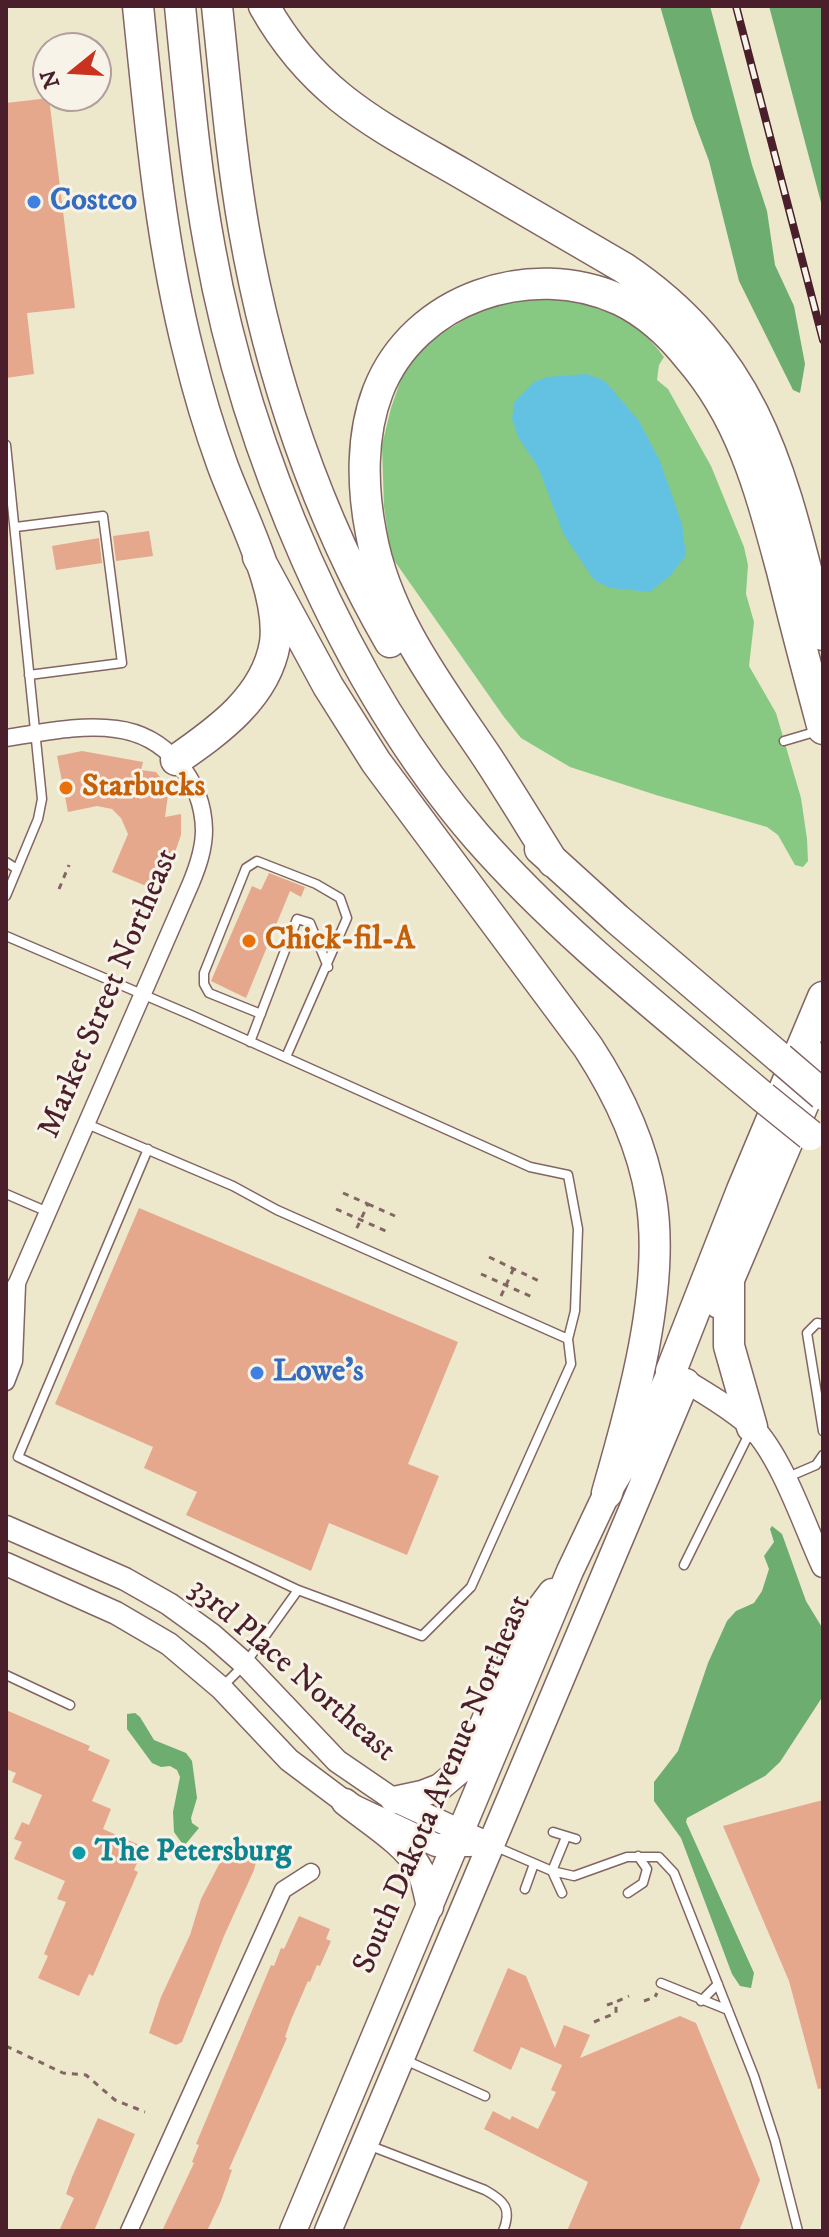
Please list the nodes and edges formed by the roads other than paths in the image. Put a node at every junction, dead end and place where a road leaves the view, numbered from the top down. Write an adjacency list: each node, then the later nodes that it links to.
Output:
1 (138, 6): 7 (highway)
2 (180, 6): 29 (highway, bridge)
3 (217, 6): 16 (highway)
4 (264, 6): 8 (highway)
5 (6, 445): 6 (lane)
6 (16, 527): 9 (lane); 9 (lane)
7 (258, 557): 14 (highway); 33 (highway)
8 (823, 635)
9 (29, 675): 11 (lane)
10 (823, 730): 13 (lane); 16 (highway)
11 (36, 734): 12 (street, Market Street Northeast); 14 (street, Market Street Northeast); 17 (lane)
12 (6, 738)
13 (784, 741)
14 (176, 760): 21 (street, Market Street Northeast)
15 (6, 862): 17 (lane)
16 (553, 862): 27 (highway, bridge)
17 (17, 869): 18 (lane)
18 (6, 896)
19 (6, 936): 21 (lane)
20 (328, 967): 23 (lane); 23 (lane); 25 (lane)
21 (142, 995): 24 (lane); 28 (street, Market Street Northeast)
22 (823, 997): 39 (highway)
23 (261, 1014): 24 (lane)
24 (250, 1042): 25 (lane)
25 (286, 1057): 38 (lane)
26 (823, 1058): 34 (highway)
27 (823, 1095)
28 (86, 1124): 30 (lane); 32 (street, Market Street Northeast)
29 (816, 1141)
30 (148, 1149): 38 (lane); 51 (lane)
31 (6, 1194): 32 (lane)
32 (48, 1212): 35 (street, Market Street Northeast)
33 (654, 1268): 39 (highway); 45 (highway)
34 (730, 1279): 39 (highway); 41 (highway)
35 (17, 1283): 36 (street, Market Street Northeast); 40 (street, Market Street Northeast)
36 (6, 1301)
37 (823, 1324): 42 (lane)
38 (568, 1339): 51 (lane)
39 (679, 1376): 41 (street); 45 (main road, South Dakota Avenue Northeast); 60 (main road, South Dakota Avenue Northeast)
40 (6, 1382)
41 (752, 1427): 44 (street); 48 (lane)
42 (823, 1431)
43 (823, 1455): 44 (lane)
44 (784, 1479): 49 (street)
45 (607, 1493): 50 (main road, South Dakota Avenue Northeast)
46 (6, 1527): 52 (street, 33rd Place Northeast)
47 (6, 1564): 54 (street, 33rd Place Northeast)
48 (684, 1565)
49 (823, 1566)
50 (570, 1571): 56 (main road); 59 (main road, South Dakota Avenue Northeast)
51 (298, 1590): 52 (lane)
52 (245, 1664): 54 (lane); 56 (street, 33rd Place Northeast)
53 (6, 1675): 55 (lane)
54 (221, 1688): 57 (street, 33rd Place Northeast)
55 (70, 1705)
56 (394, 1800): 59 (street, 33rd Place Northeast)
57 (345, 1802): 59 (street, 33rd Place Northeast); 68 (main road)
58 (553, 1832): 63 (lane)
59 (459, 1838): 60 (street, 33rd Place Northeast); 68 (main road, South Dakota Avenue Northeast)
60 (491, 1845): 62 (lane); 73 (main road, South Dakota Avenue Northeast)
61 (638, 1856): 63 (lane); 67 (lane); 70 (lane)
62 (534, 1864): 63 (lane); 65 (lane)
63 (552, 1871): 66 (lane)
64 (311, 1872): 76 (street)
65 (525, 1889)
66 (562, 1893)
67 (628, 1893)
68 (430, 1907): 77 (main road, South Dakota Avenue Northeast)
69 (661, 1983): 71 (lane)
70 (718, 1984): 71 (lane); 72 (lane)
71 (701, 2001): 72 (lane)
72 (728, 2010): 80 (lane)
73 (401, 2058): 74 (lane); 75 (main road, South Dakota Avenue Northeast)
74 (485, 2096)
75 (365, 2144): 78 (main road, South Dakota Avenue Northeast); 79 (lane)
76 (129, 2231)
77 (293, 2231)
78 (328, 2231)
79 (503, 2231)
80 (798, 2231)

